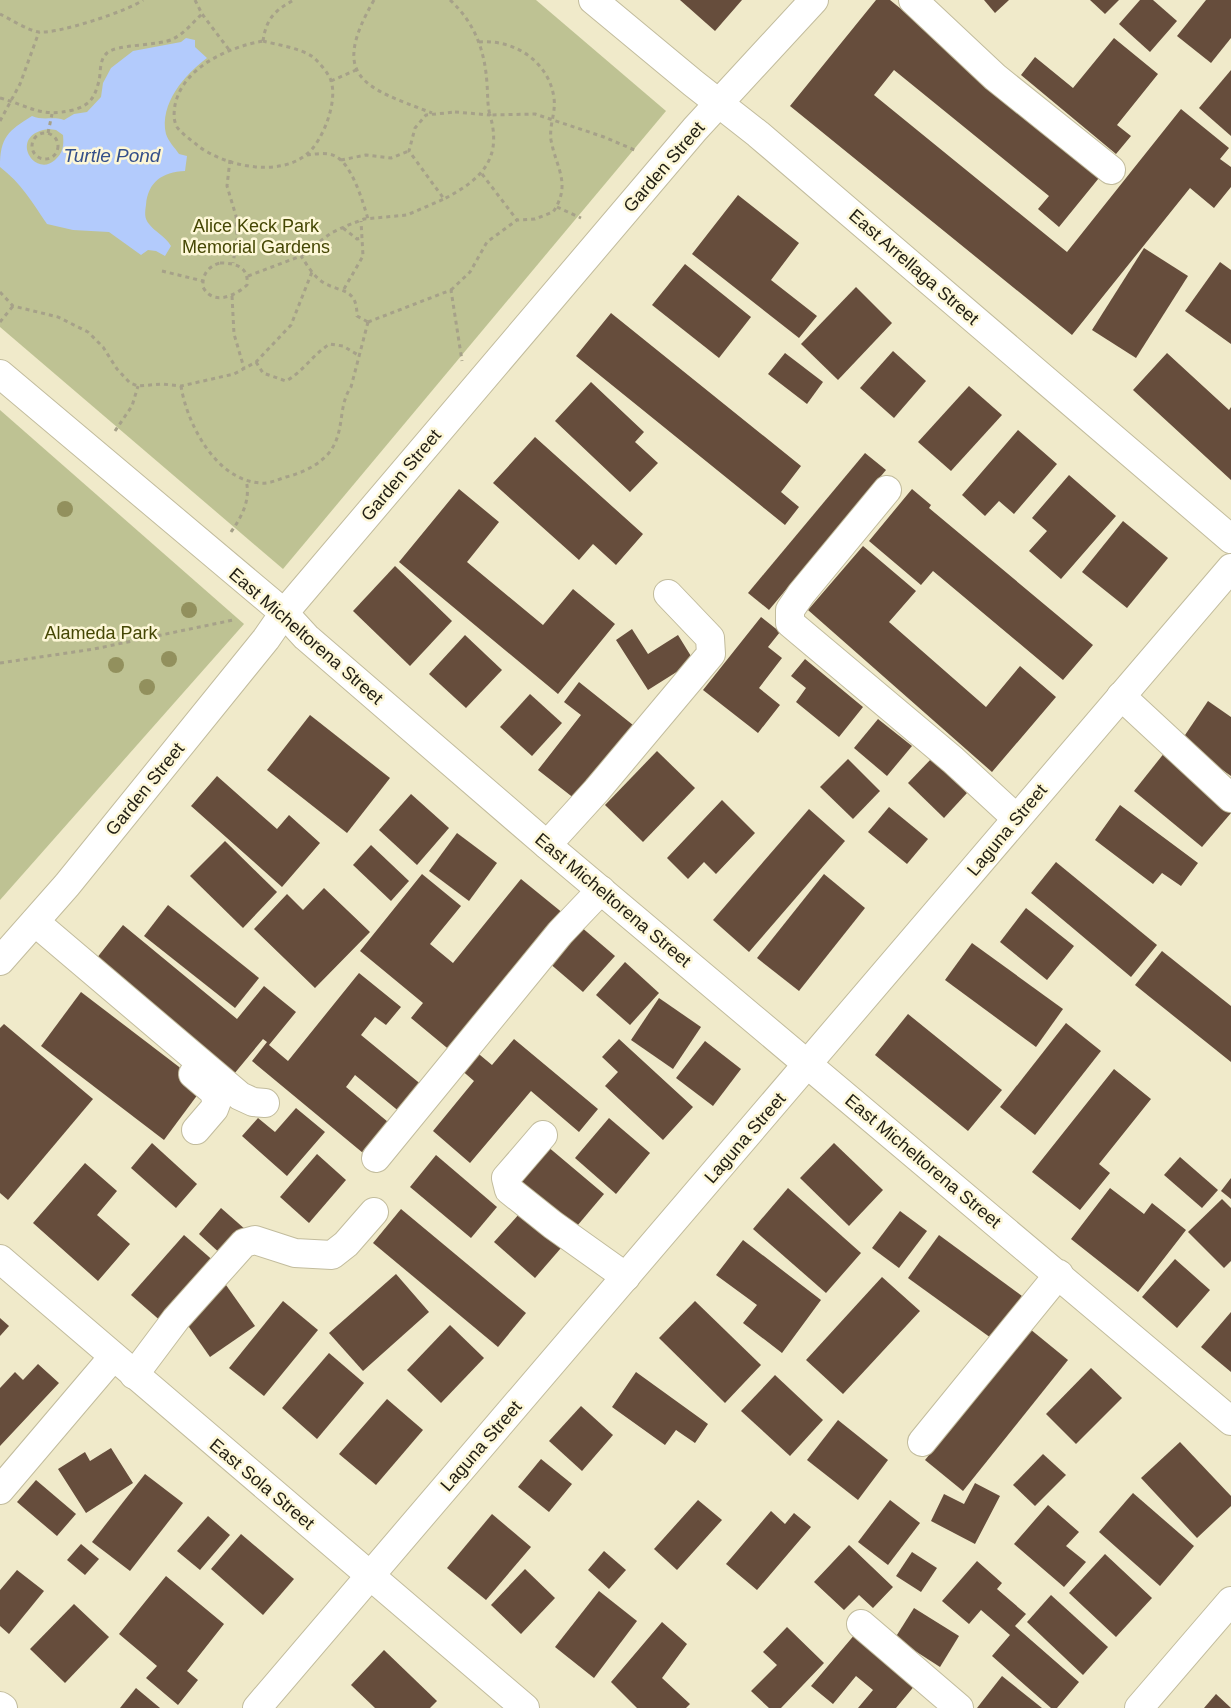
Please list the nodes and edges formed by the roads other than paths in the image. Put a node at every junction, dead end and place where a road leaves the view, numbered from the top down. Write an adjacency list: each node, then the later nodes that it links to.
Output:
1 (593, 0): 4 (street, East Arrellaga Street)
2 (814, 0): 4 (street, Garden Street)
3 (913, 0): 5 (street)
4 (721, 104): 8 (street, East Arrellaga Street); 11 (street, Garden Street)
5 (1112, 170)
6 (0, 374): 11 (street, East Micheltorena Street)
7 (887, 490): 14 (street)
8 (1231, 539)
9 (1231, 568): 12 (street, Laguna Street)
10 (668, 594): 15 (street)
11 (284, 613): 15 (street, East Micheltorena Street); 17 (street, Garden Street)
12 (1121, 696): 13 (street); 14 (street, Laguna Street)
13 (1231, 798)
14 (1016, 818): 19 (street, Laguna Street)
15 (547, 844): 16 (street, East Micheltorena Street)
16 (601, 890): 19 (street, East Micheltorena Street); 23 (street)
17 (30, 927): 18 (street, Garden Street); 20 (street); 21 (street)
18 (0, 961)
19 (809, 1064): 26 (street, East Micheltorena Street); 27 (street, Laguna Street)
20 (265, 1103)
21 (196, 1130)
22 (543, 1134): 27 (street)
23 (376, 1158)
24 (374, 1212): 29 (street)
25 (0, 1260): 28 (street, East Sola Street)
26 (1059, 1274): 30 (street, East Micheltorena Street); 31 (street)
27 (626, 1277): 33 (street, Laguna Street)
28 (113, 1356): 29 (street, East Sola Street); 32 (street)
29 (134, 1375): 33 (street, East Sola Street)
30 (1231, 1421)
31 (922, 1442)
32 (0, 1490)
33 (370, 1575): 36 (street, Laguna Street); 37 (street, East Sola Street)
34 (1231, 1601): 39 (street)
35 (861, 1624): 38 (street)
36 (257, 1708)
37 (526, 1708)
38 (959, 1708)
39 (1138, 1708)

